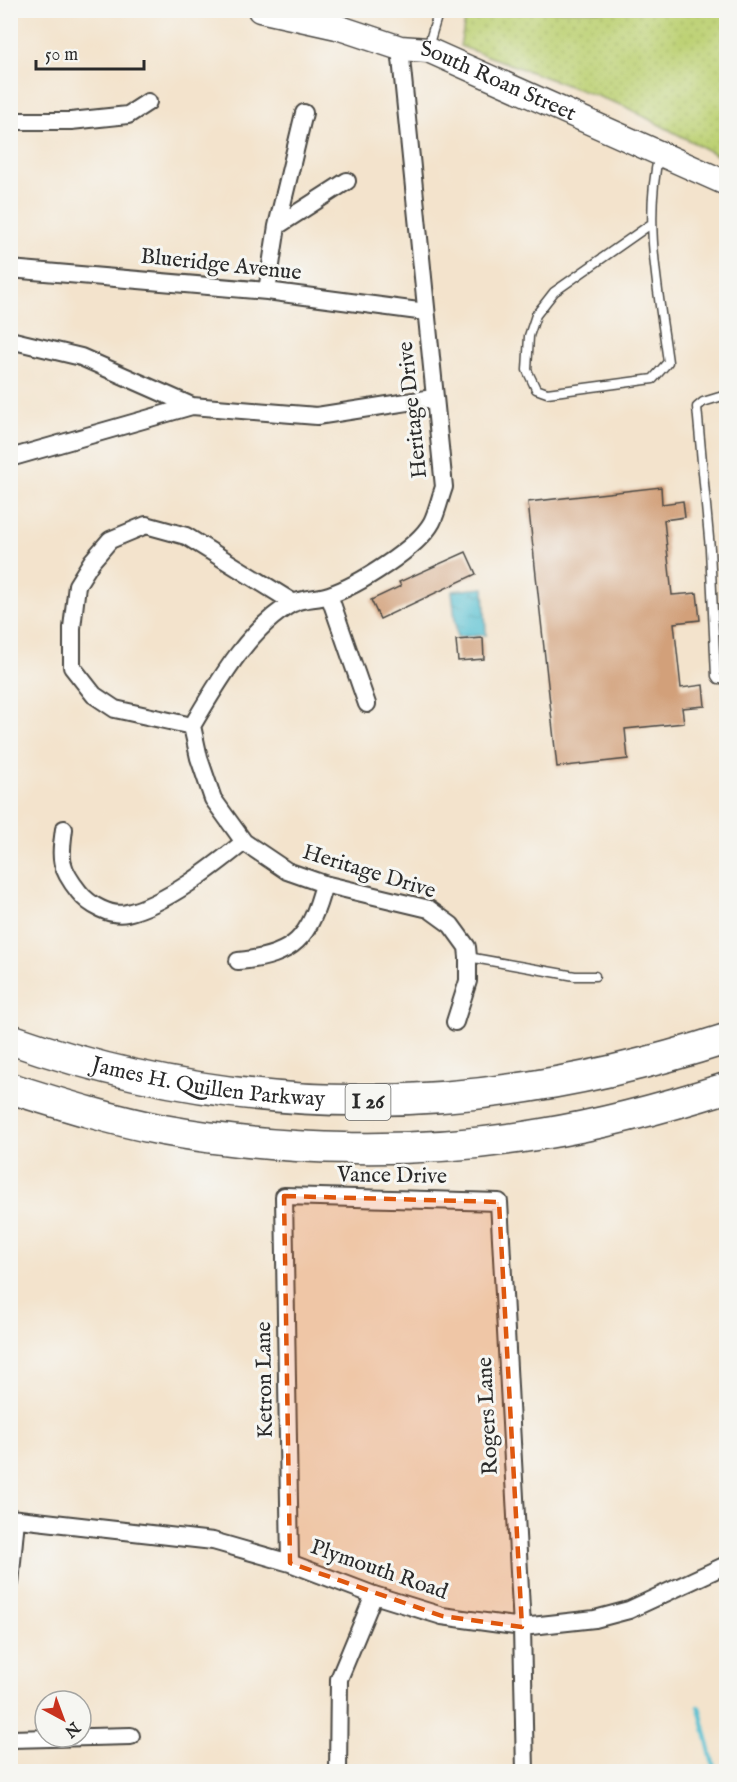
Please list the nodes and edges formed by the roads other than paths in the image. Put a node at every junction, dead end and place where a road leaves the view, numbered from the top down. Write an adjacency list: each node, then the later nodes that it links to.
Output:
1 (260, 10): 3 (main road, South Roan Street)
2 (439, 10): 5 (lane)
3 (288, 14): 4 (main road, South Roan Street)
4 (400, 48): 5 (main road, South Roan Street); 16 (street, Heritage Drive)
5 (428, 50): 9 (main road, South Roan Street)
6 (148, 102): 8 (street)
7 (304, 113): 13 (street)
8 (10, 121)
9 (659, 153): 11 (main road, South Roan Street); 12 (lane)
10 (347, 182): 13 (street)
11 (726, 183)
12 (651, 224): 12 (lane)
13 (277, 226): 15 (street)
14 (10, 269): 15 (street, Blueridge Avenue)
15 (267, 291): 16 (street, Blueridge Avenue)
16 (426, 312): 19 (street, Heritage Drive)
17 (10, 340): 20 (street)
18 (726, 395): 24 (lane)
19 (433, 398): 20 (street); 22 (street, Heritage Drive)
20 (192, 406): 21 (street)
21 (10, 458)
22 (329, 595): 23 (street, Heritage Drive); 25 (street)
23 (294, 603): 26 (street, Heritage Drive); 26 (street)
24 (726, 679)
25 (367, 704)
26 (192, 726): 28 (street, Heritage Drive)
27 (64, 829): 28 (street)
28 (244, 842): 29 (street, Heritage Drive)
29 (324, 884): 30 (street, Heritage Drive); 31 (street)
30 (468, 957): 32 (lane); 33 (street)
31 (238, 961)
32 (596, 976)
33 (455, 1022)
34 (726, 1039): 35 (highway, James H. Quillen Parkway / I 26)
35 (10, 1040)
36 (10, 1088): 37 (highway, I 26)
37 (726, 1088)
38 (285, 1196): 39 (street, Vance Drive); 41 (street, Ketron Lane)
39 (499, 1202): 45 (street, Rogers Lane)
40 (13, 1519): 41 (street, Plymouth Road); 43 (street)
41 (290, 1563): 44 (street, Plymouth Road)
42 (726, 1565): 45 (street, Plymouth Road)
43 (10, 1583)
44 (374, 1595): 45 (street, Plymouth Road); 48 (street)
45 (522, 1627): 49 (street, Rogers Lane)
46 (131, 1736): 47 (street)
47 (10, 1739)
48 (338, 1772)
49 (525, 1772)

